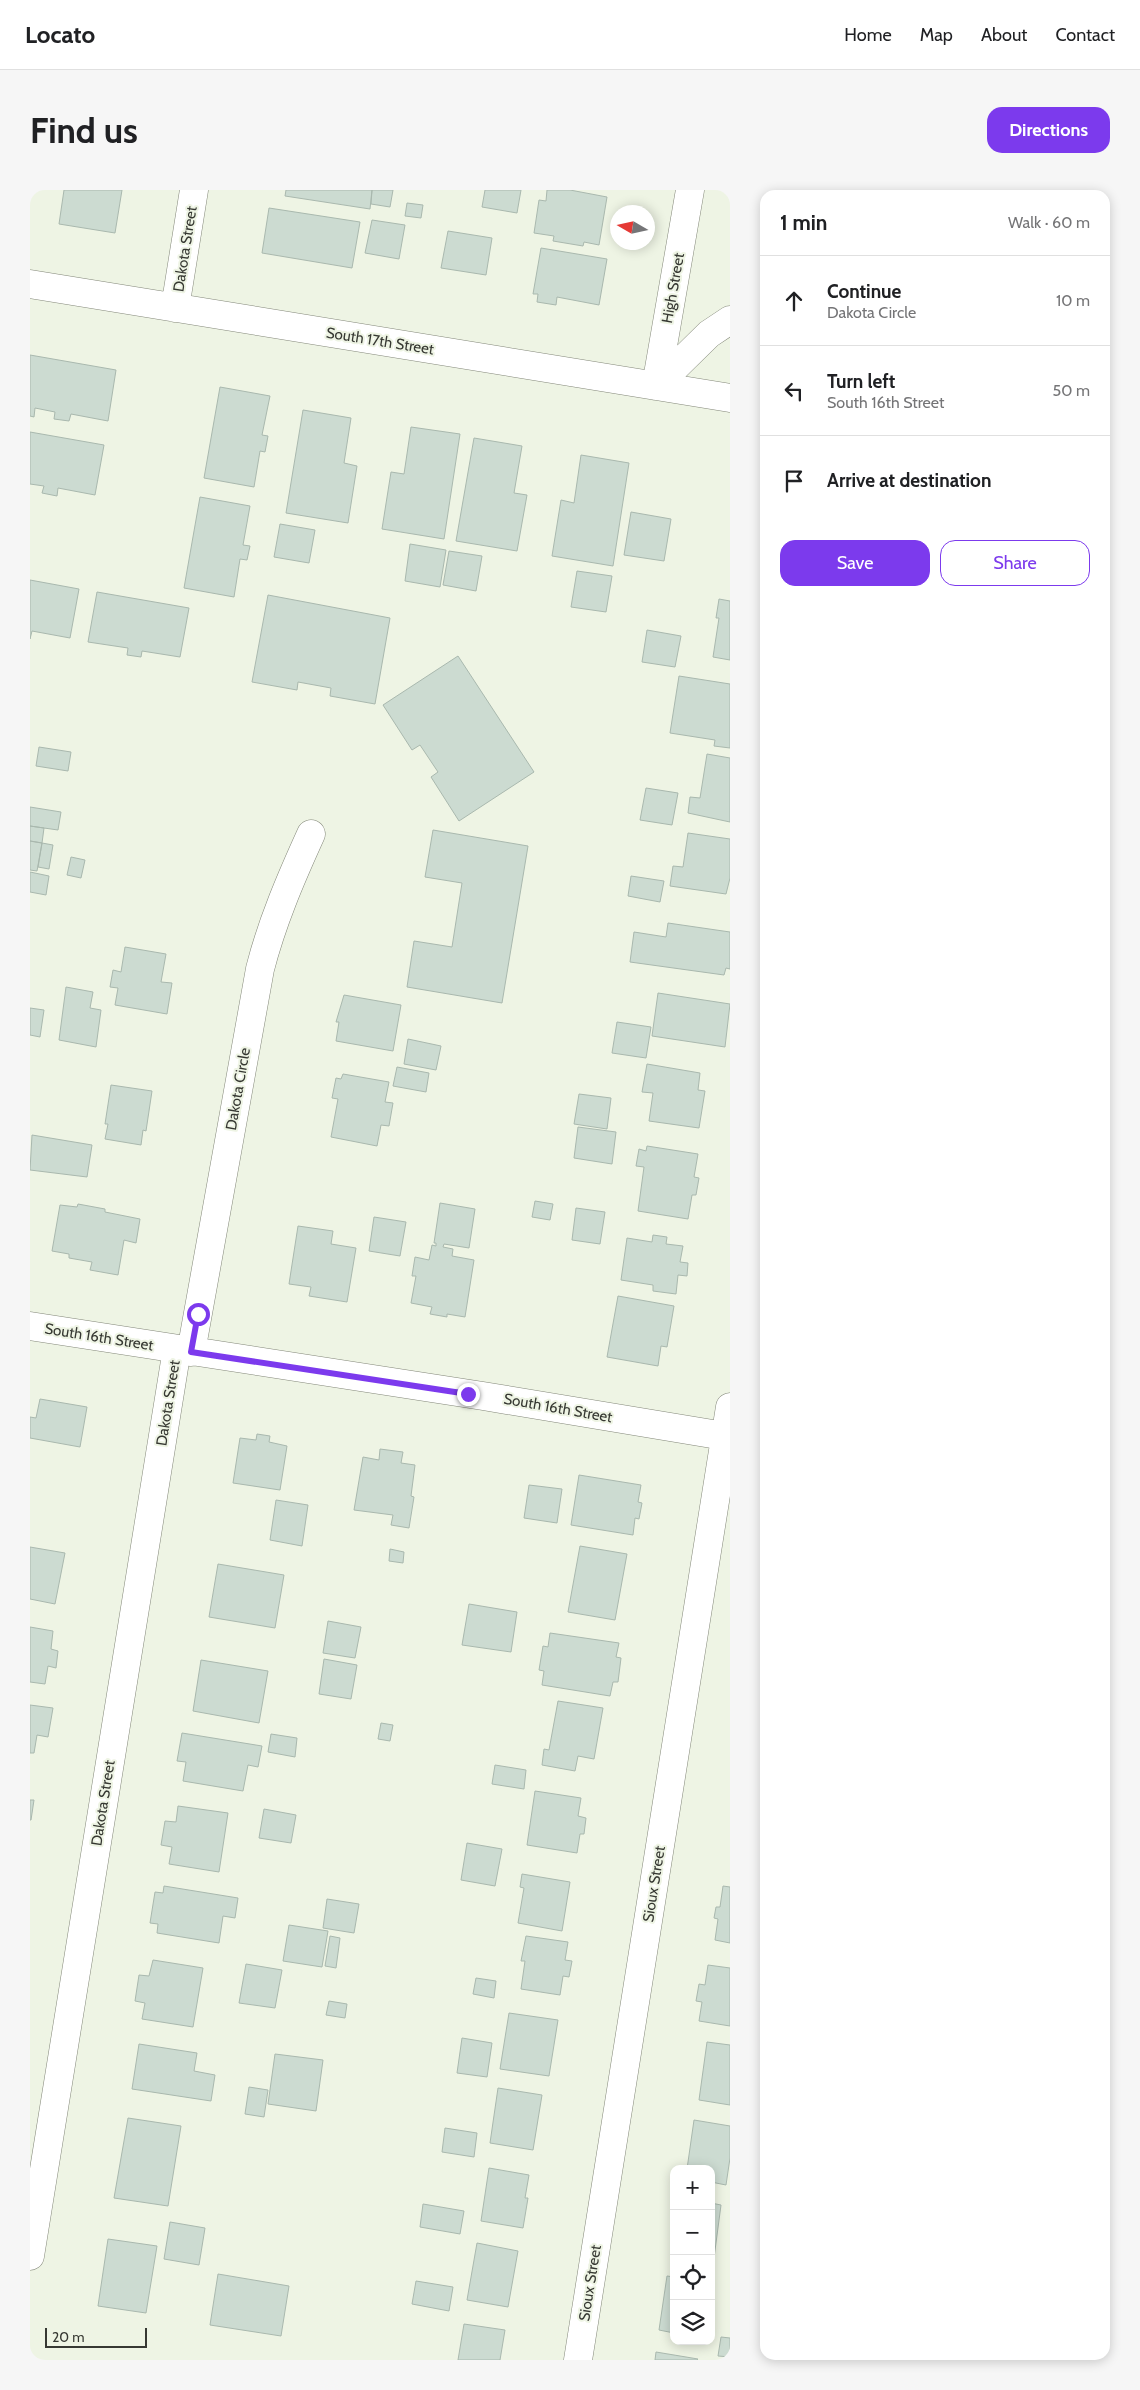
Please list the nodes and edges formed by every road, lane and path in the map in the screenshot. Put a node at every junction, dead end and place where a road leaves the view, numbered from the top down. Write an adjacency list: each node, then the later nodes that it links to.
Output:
1 (194, 190): 4 (street, Dakota Street)
2 (690, 190): 6 (street, High Street)
3 (30, 284): 4 (street, South 17th Street)
4 (175, 308): 6 (street, South 17th Street)
5 (730, 320): 6 (street)
6 (656, 386): 7 (street, South 17th Street)
7 (730, 398)
8 (311, 834): 10 (street, Dakota Circle)
9 (30, 1326): 10 (street, South 16th Street)
10 (184, 1350): 12 (street, South 16th Street); 13 (street, Dakota Street)
11 (730, 1407): 12 (street, Sioux Street)
12 (728, 1436): 14 (street, Sioux Street)
13 (30, 2256)
14 (578, 2360)

